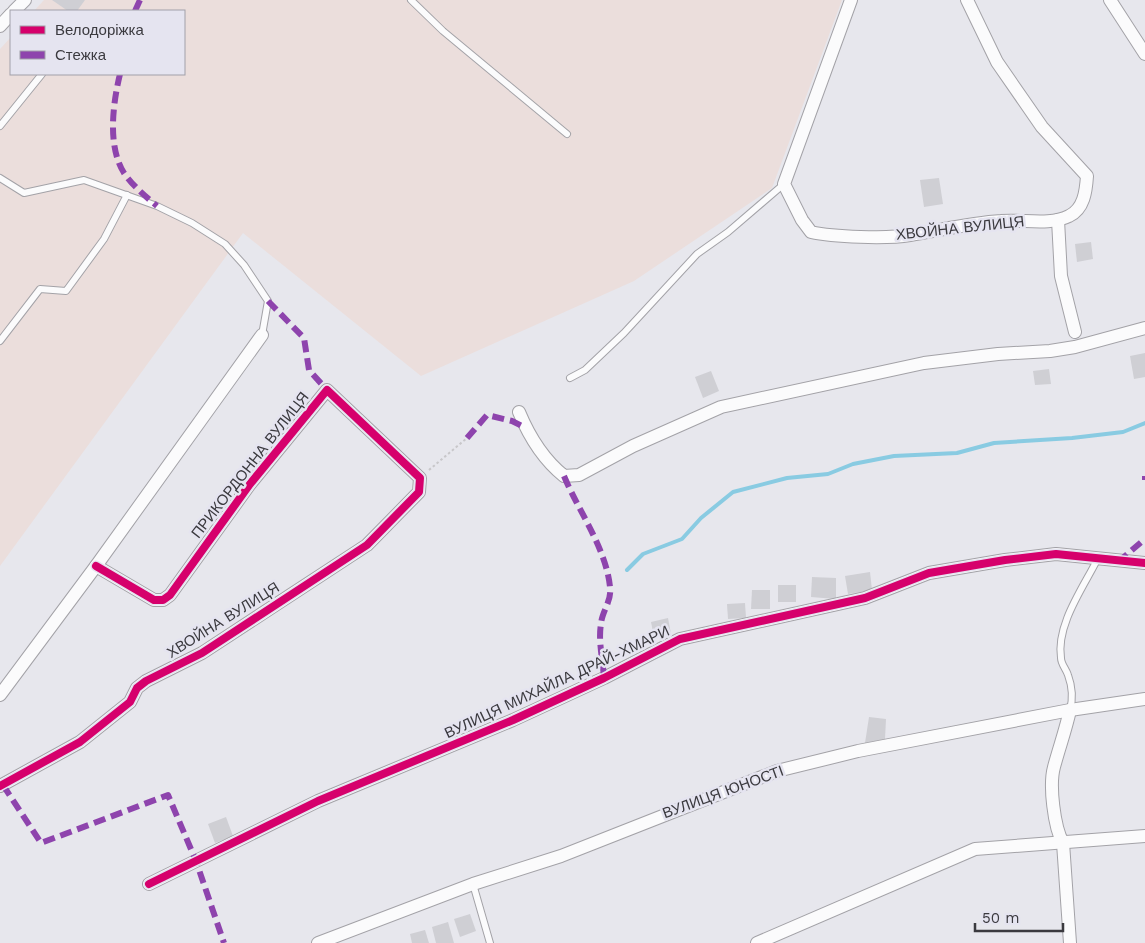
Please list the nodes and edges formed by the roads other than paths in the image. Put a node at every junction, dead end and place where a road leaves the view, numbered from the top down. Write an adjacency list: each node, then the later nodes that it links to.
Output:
1 (25, 0): 6 (street)
2 (411, 0): 12 (lane)
3 (851, 0): 14 (street)
4 (967, 0): 16 (street, ХВОЙНА ВУЛИЦЯ)
5 (1110, 0): 9 (street)
6 (15, 10)
7 (10, 15): 8 (street)
8 (0, 26)
9 (1145, 54)
10 (41, 75): 11 (lane)
11 (0, 126)
12 (566, 134)
13 (0, 178): 15 (lane)
14 (784, 184): 16 (street, ХВОЙНА ВУЛИЦЯ); 21 (lane)
15 (127, 195): 19 (lane); 20 (lane)
16 (1058, 220): 18 (street)
17 (1145, 328): 22 (street)
18 (1075, 332)
19 (262, 334): 26 (street)
20 (0, 341)
21 (570, 378)
22 (518, 412)
23 (420, 478): 26 (street, ПРИКОРДОННА ВУЛИЦЯ); 30 (street, ХВОЙНА ВУЛИЦЯ)
24 (1097, 560): 25 (street, ВУЛИЦЯ МИХАЙЛА ДРАЙ-ХМАРИ); 29 (lane); 33 (street, ВУЛИЦЯ МИХАЙЛА ДРАЙ-ХМАРИ)
25 (1145, 563)
26 (96, 566): 27 (street)
27 (0, 695)
28 (1145, 699): 29 (street, ВУЛИЦЯ ЮНОСТІ)
29 (1070, 710): 32 (street); 34 (street, ВУЛИЦЯ ЮНОСТІ)
30 (0, 786)
31 (1145, 836): 32 (street)
32 (1063, 843): 37 (street); 38 (street)
33 (150, 884)
34 (474, 884): 35 (street, ВУЛИЦЯ ЮНОСТІ); 36 (lane)
35 (318, 943)
36 (490, 943)
37 (757, 943)
38 (1070, 943)

